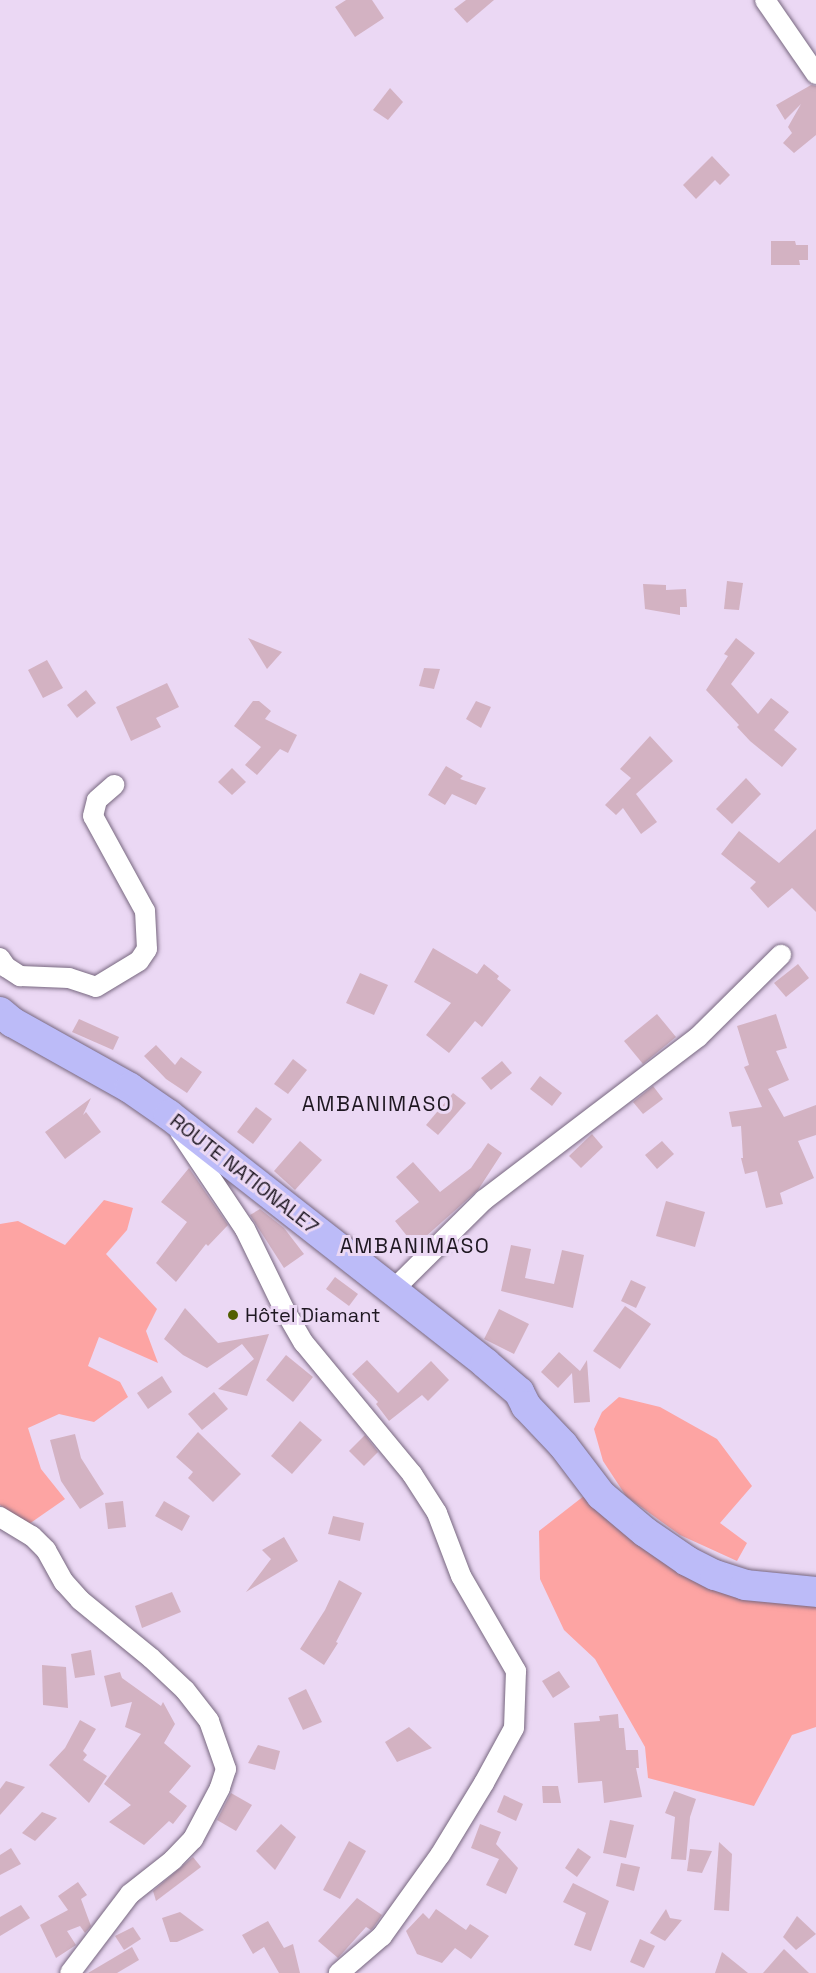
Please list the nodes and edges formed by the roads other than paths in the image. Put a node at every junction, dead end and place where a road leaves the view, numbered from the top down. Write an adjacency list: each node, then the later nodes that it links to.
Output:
1 (765, 0): 2 (street)
2 (816, 74)
3 (114, 785): 5 (street)
4 (781, 955): 8 (street)
5 (0, 958)
6 (0, 1012): 7 (main road, ROUTE NATIONALE7)
7 (169, 1115): 8 (main road, ROUTE NATIONALE7); 12 (street)
8 (393, 1290): 10 (main road, ROUTE NATIONALE7)
9 (0, 1517): 11 (street)
10 (816, 1592)
11 (70, 1973)
12 (339, 1973)

